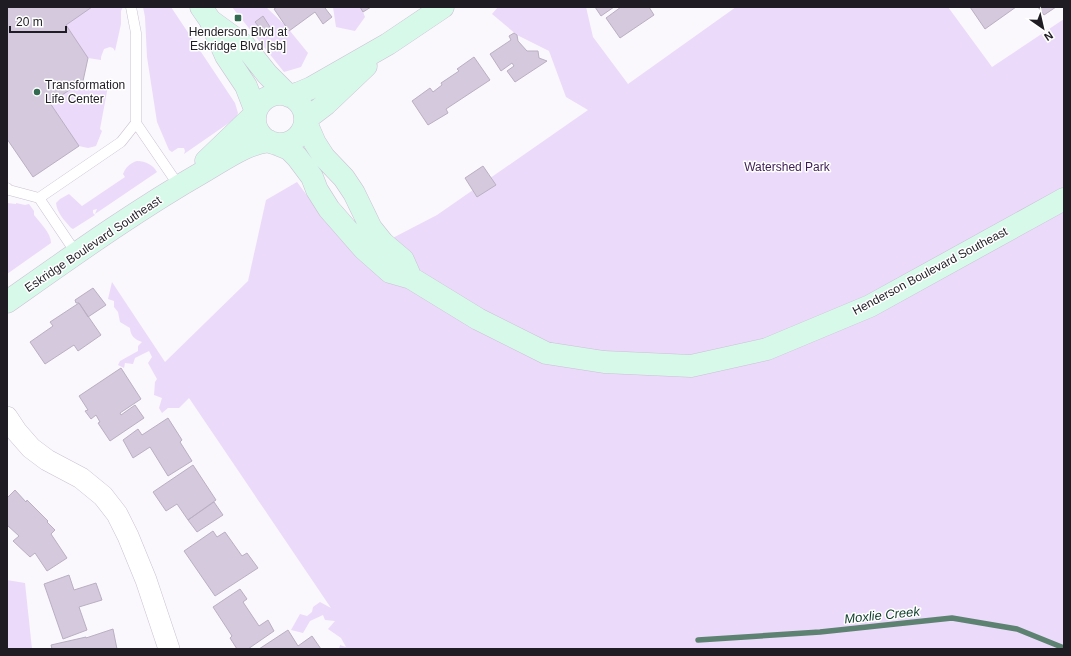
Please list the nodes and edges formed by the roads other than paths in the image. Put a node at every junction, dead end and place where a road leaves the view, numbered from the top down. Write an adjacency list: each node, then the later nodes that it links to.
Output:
1 (131, 7): 8 (lane)
2 (443, 7): 4 (main road)
3 (206, 14): 5 (main road); 6 (main road)
4 (388, 44): 5 (main road); 7 (main road)
5 (289, 96): 6 (main road); 7 (main road)
6 (256, 113): 9 (main road); 10 (main road, Eskridge Boulevard Southeast)
7 (305, 120): 9 (main road); 15 (main road)
8 (136, 123): 10 (lane); 12 (lane)
9 (271, 142): 10 (main road, Eskridge Boulevard Southeast); 15 (main road, Henderson Boulevard Southeast)
10 (179, 186): 14 (main road, Eskridge Boulevard Southeast)
11 (7, 188): 12 (lane)
12 (39, 198): 14 (lane)
13 (1064, 199): 15 (main road, Henderson Boulevard Southeast)
14 (76, 254): 16 (main road, Eskridge Boulevard Southeast)
15 (411, 278)
16 (7, 302)
17 (7, 417): 18 (street)
18 (169, 649)

